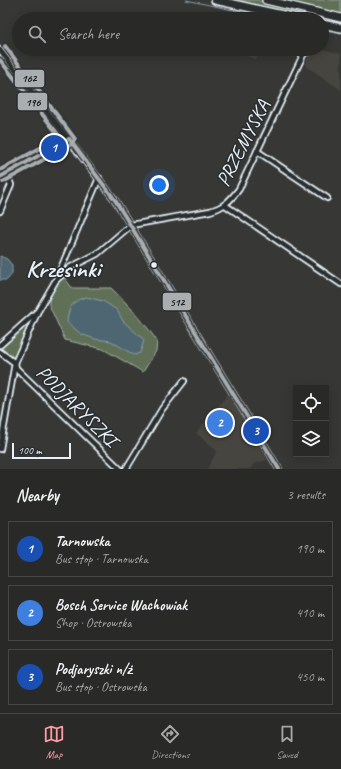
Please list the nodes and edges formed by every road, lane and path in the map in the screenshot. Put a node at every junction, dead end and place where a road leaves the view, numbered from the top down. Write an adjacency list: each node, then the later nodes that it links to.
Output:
1 (215, 0): 3 (highway)
2 (266, 0): 4 (highway)
3 (269, 12)
4 (316, 12)
5 (329, 15): 6 (highway)
6 (341, 18)
7 (329, 25): 8 (highway)
8 (341, 28)
9 (0, 50): 11 (street)
10 (303, 56): 12 (street, PRZEMYSKA)
11 (69, 139): 13 (street); 15 (street)
12 (257, 151): 16 (street); 17 (street, PRZEMYSKA)
13 (7, 173): 14 (street); 18 (street)
14 (0, 177)
15 (99, 178): 19 (street); 20 (street)
16 (327, 198)
17 (225, 205): 19 (street, PRZEMYSKA); 23 (street)
18 (0, 211)
19 (131, 225): 21 (street); 32 (street)
20 (64, 261): 21 (street); 22 (street)
21 (71, 267): 22 (street)
22 (56, 280): 24 (street)
23 (341, 284)
24 (38, 312): 25 (street); 27 (street)
25 (0, 345)
26 (0, 352): 27 (street, PODJARYSZKI)
27 (15, 363): 29 (street); 30 (street, PODJARYSZKI)
28 (184, 381): 31 (street, PODJARYSZKI)
29 (0, 448)
30 (120, 469)
31 (126, 469)
32 (279, 469)

